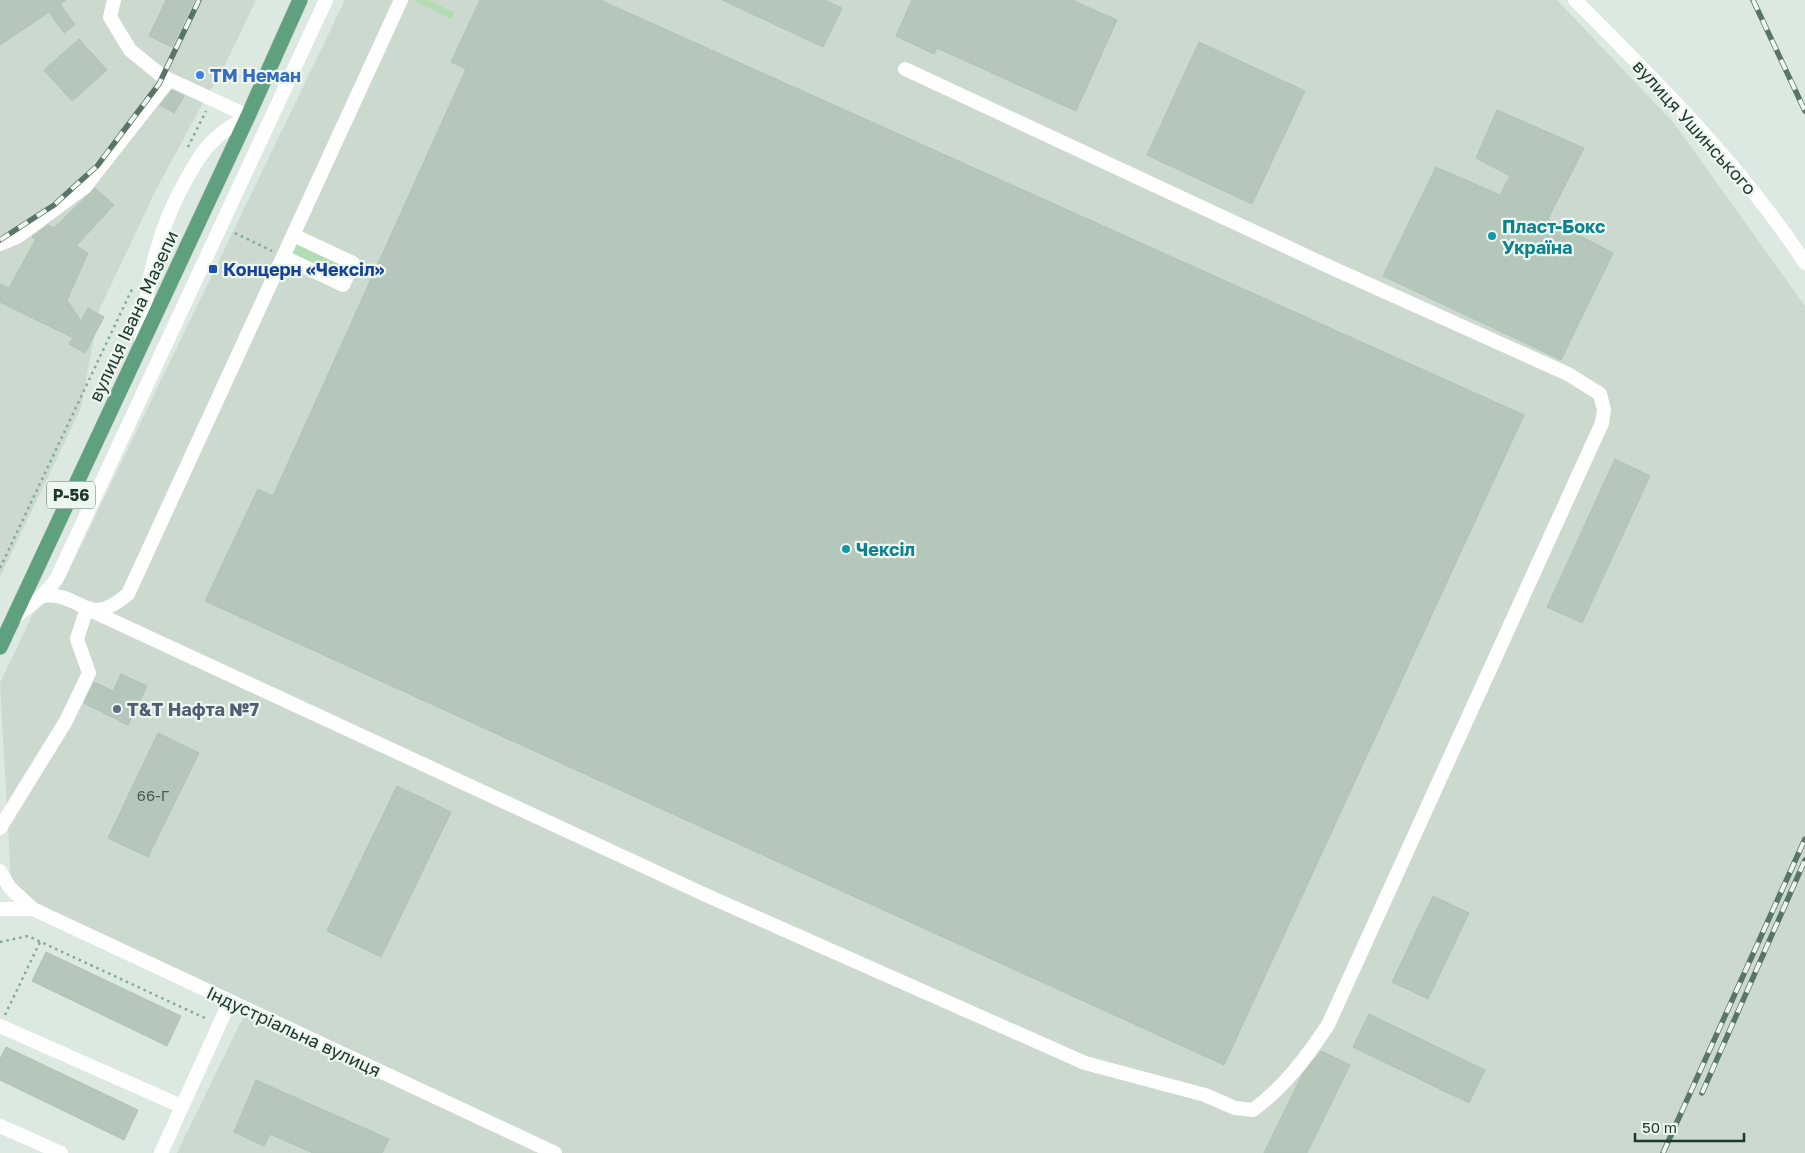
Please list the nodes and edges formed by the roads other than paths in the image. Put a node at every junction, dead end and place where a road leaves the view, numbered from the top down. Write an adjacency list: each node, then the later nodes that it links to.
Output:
1 (114, 0): 7 (street)
2 (300, 0): 8 (main road, вулиця Івана Мазепи / Р-56)
3 (326, 0): 14 (street)
4 (401, 0): 9 (street)
5 (1575, 0): 12 (street, вулиця Ушинського)
6 (905, 69): 17 (street)
7 (169, 80): 8 (street); 10 (street)
8 (248, 116): 13 (main road, вулиця Івана Мазепи / Р-56); 13 (street)
9 (294, 236): 11 (street); 11 (street)
10 (0, 244)
11 (284, 257): 17 (street)
12 (1805, 263)
13 (141, 344): 18 (main road, вулиця Івана Мазепи / Р-56)
14 (56, 580): 15 (street); 16 (street)
15 (42, 596): 16 (street); 18 (street)
16 (61, 596): 17 (street)
17 (91, 610): 20 (street)
18 (14, 618): 19 (main road, вулиця Івана Мазепи / Р-56)
19 (0, 647)
20 (0, 828)
21 (0, 871): 23 (street, Індустріальна вулиця)
22 (0, 909): 23 (street, Індустріальна вулиця)
23 (33, 909): 24 (street, Індустріальна вулиця)
24 (230, 1001): 26 (street); 30 (street, Індустріальна вулиця)
25 (0, 1026): 26 (street)
26 (182, 1106): 29 (street)
27 (0, 1126): 28 (street)
28 (61, 1153)
29 (161, 1153)
30 (555, 1153)

